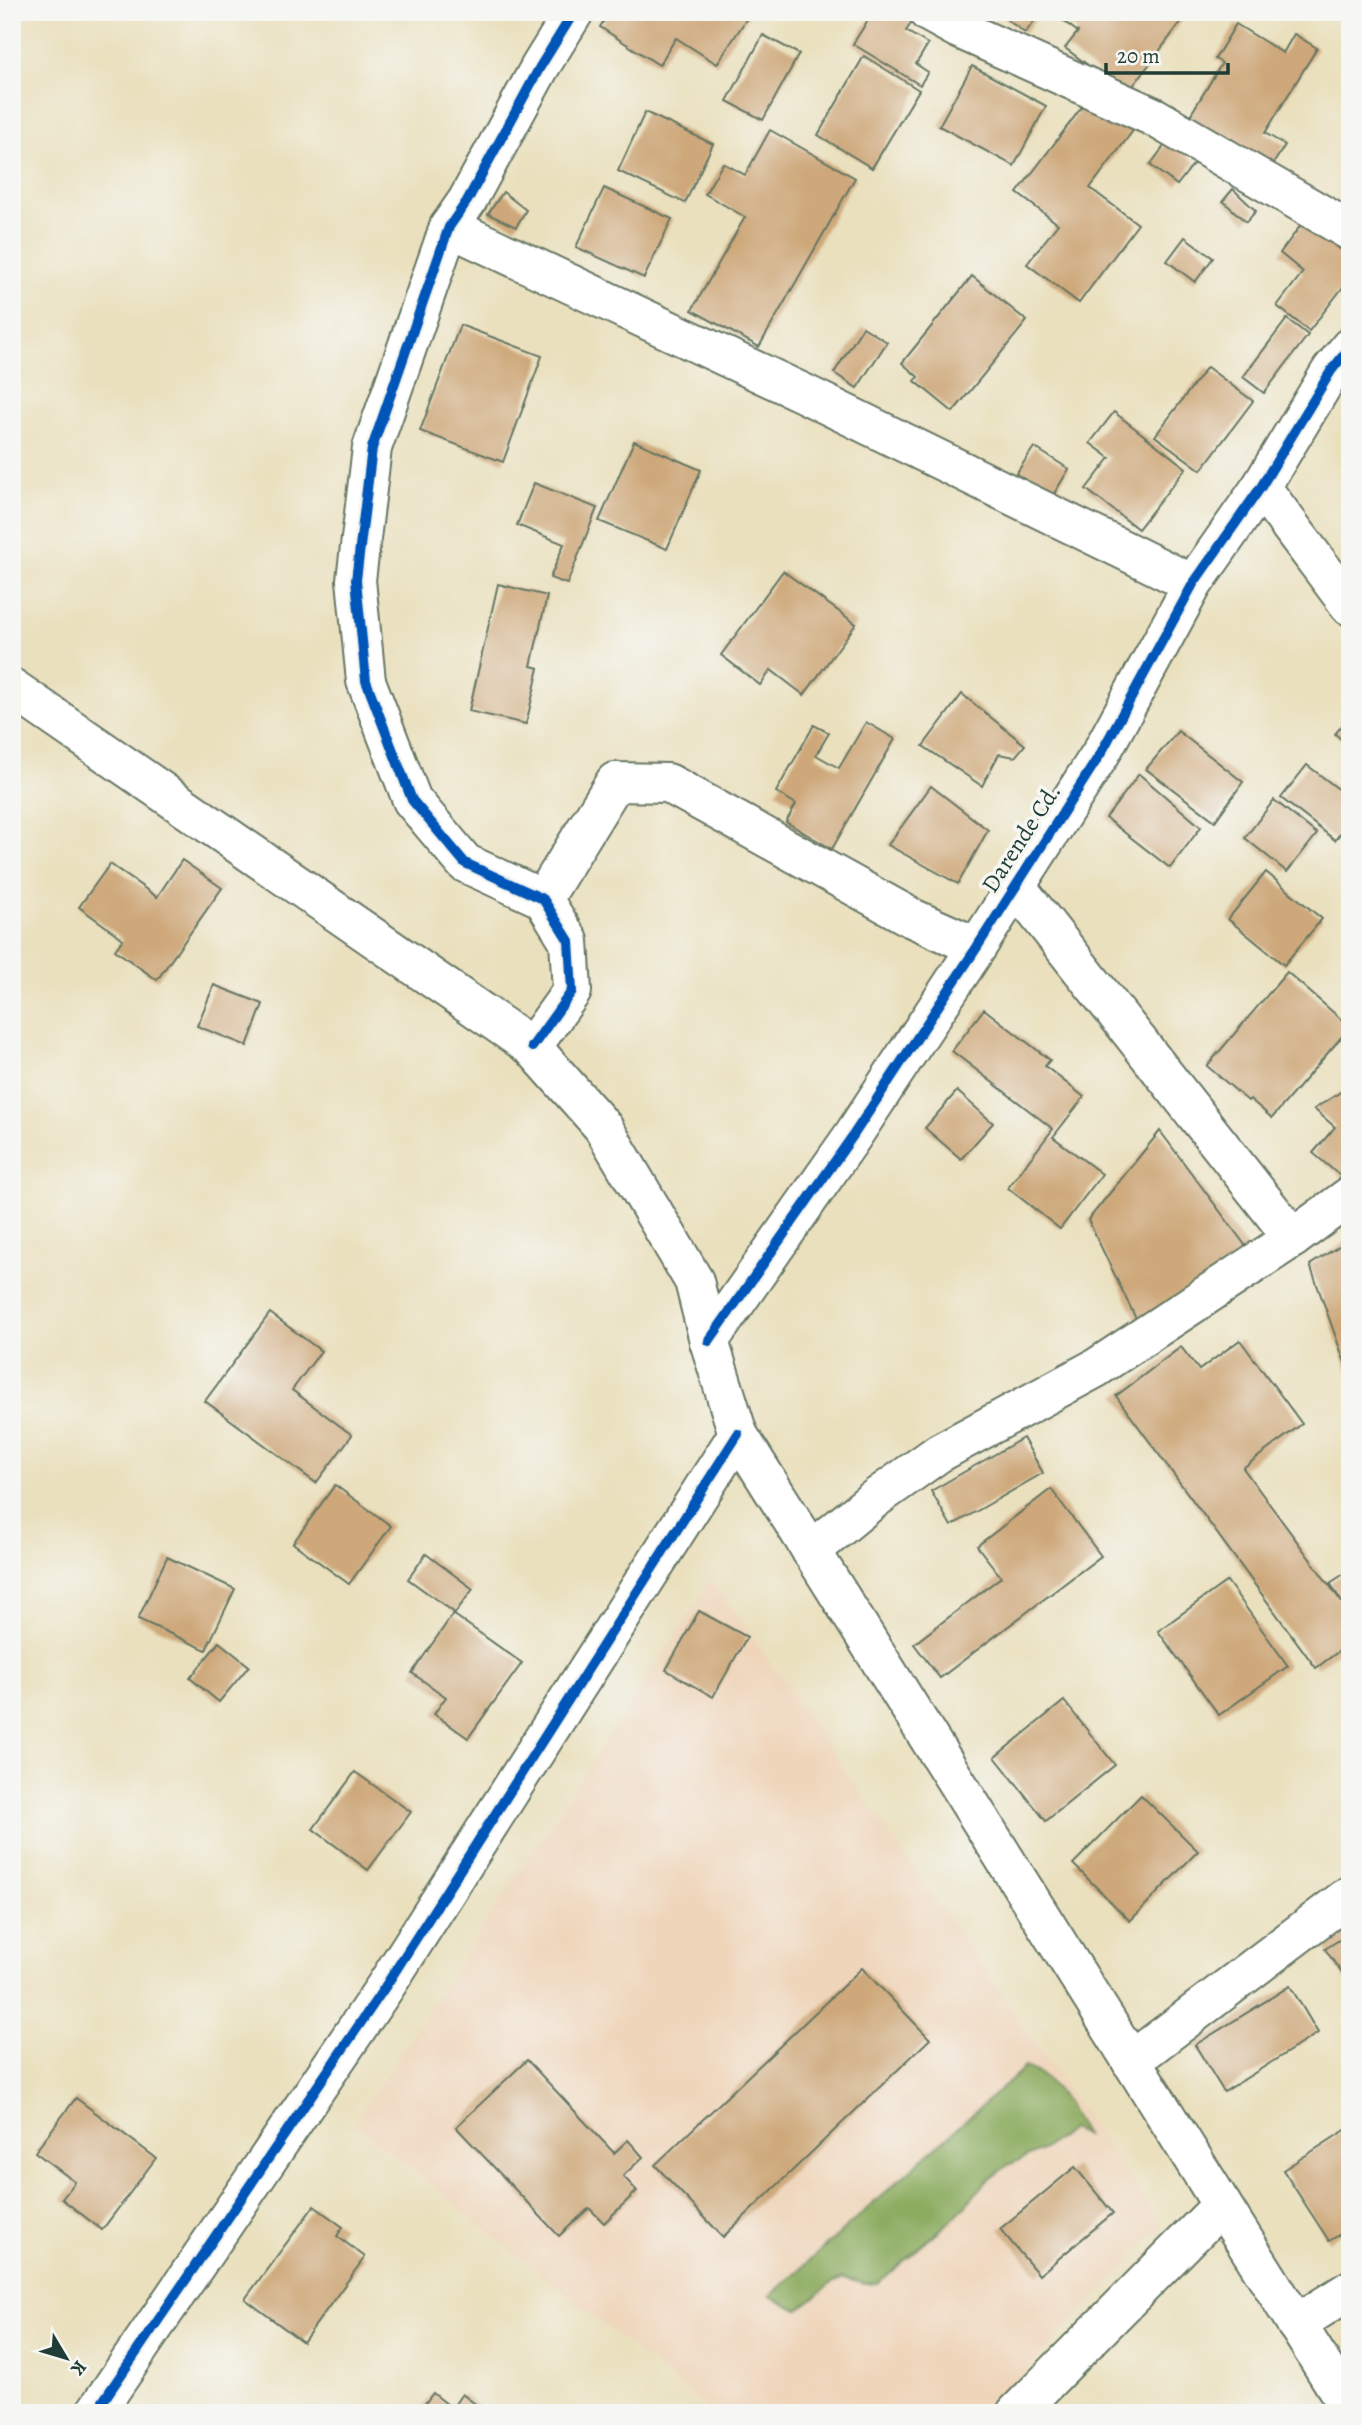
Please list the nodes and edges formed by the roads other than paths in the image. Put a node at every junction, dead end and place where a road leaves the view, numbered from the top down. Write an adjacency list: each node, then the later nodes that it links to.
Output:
1 (574, 12): 3 (street)
2 (928, 12): 4 (street)
3 (449, 227): 7 (street); 11 (street)
4 (1350, 231)
5 (1350, 347): 6 (street, Darende Cd.)
6 (1261, 488): 7 (street, Darende Cd.); 8 (street)
7 (1193, 584): 10 (street, Darende Cd.)
8 (1350, 606)
9 (12, 688): 13 (street)
10 (1015, 886): 12 (street, Darende Cd.); 15 (street)
11 (543, 899): 12 (street); 13 (street)
12 (977, 947): 16 (street, Darende Cd.)
13 (532, 1047): 16 (street)
14 (1350, 1196): 15 (street)
15 (1293, 1238): 18 (street)
16 (709, 1341): 17 (street)
17 (738, 1434): 18 (street); 25 (street)
18 (811, 1551): 20 (street)
19 (1350, 1895): 20 (street)
20 (1131, 2061): 21 (street)
21 (1222, 2205): 23 (street); 26 (street)
22 (1350, 2290): 23 (street)
23 (1296, 2323): 24 (street)
24 (1350, 2409)
25 (95, 2413)
26 (1016, 2413)

